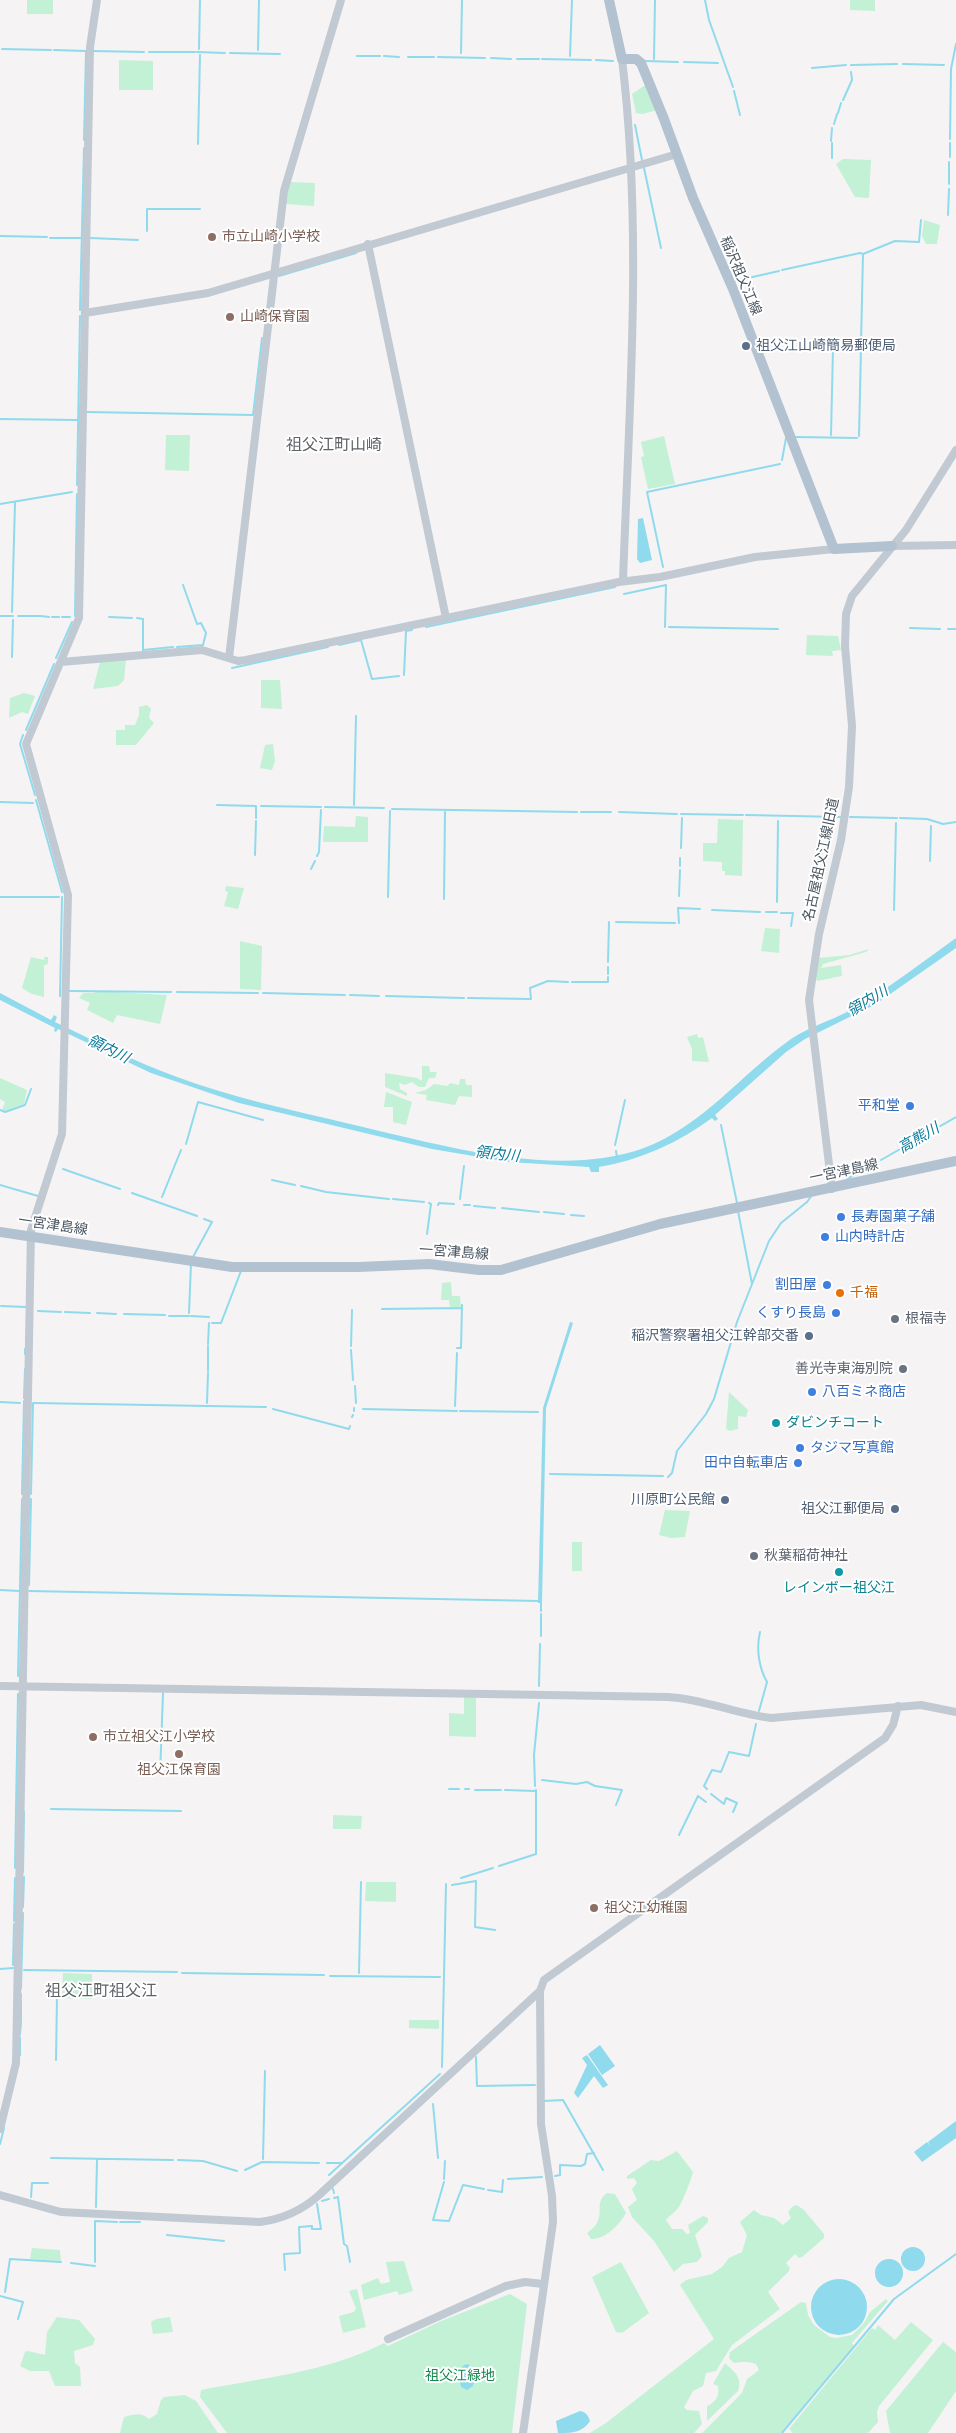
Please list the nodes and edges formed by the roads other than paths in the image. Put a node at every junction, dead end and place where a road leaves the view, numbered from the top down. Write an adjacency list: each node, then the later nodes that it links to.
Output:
1 (97, 0): 9 (street)
2 (341, 0): 8 (street)
3 (609, 0): 4 (main road)
4 (622, 59): 5 (main road, 稲沢祖父江線); 6 (street)
5 (677, 154): 6 (street); 13 (main road, 稲沢祖父江線)
6 (631, 166): 7 (street); 14 (street)
7 (368, 244): 8 (street); 15 (street)
8 (274, 272): 9 (street); 16 (street)
9 (85, 313): 17 (street)
10 (956, 450): 12 (street, 名古屋祖父江線旧道)
11 (956, 545): 12 (street)
12 (892, 546): 13 (main road); 19 (street, 名古屋祖父江線旧道)
13 (834, 549): 14 (street)
14 (623, 581): 15 (street)
15 (446, 618): 16 (street)
16 (230, 658): 17 (street)
17 (61, 662): 21 (street)
18 (956, 1162): 19 (main road, 一宮津島線)
19 (832, 1188): 21 (main road, 一宮津島線)
20 (0, 1232): 21 (main road, 一宮津島線)
21 (32, 1237): 23 (street)
22 (0, 1686): 23 (street)
23 (24, 1686): 24 (street); 27 (street)
24 (898, 1706): 25 (street); 26 (street)
25 (956, 1712)
26 (540, 1991): 28 (street); 29 (street)
27 (0, 2129)
28 (0, 2195)
29 (543, 2284): 30 (street); 31 (street)
30 (388, 2339)
31 (523, 2433)

